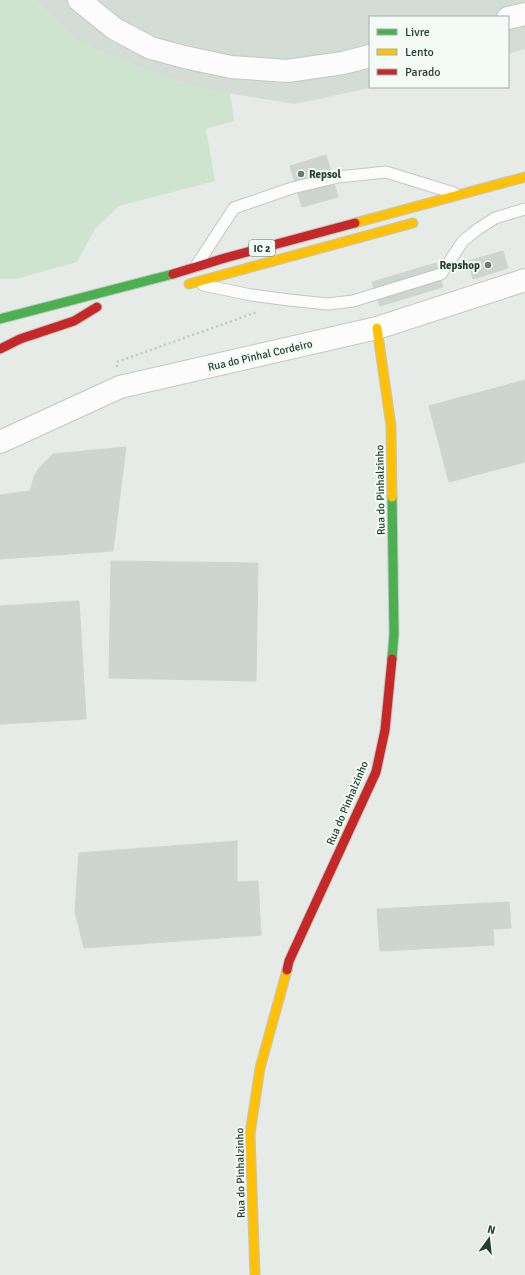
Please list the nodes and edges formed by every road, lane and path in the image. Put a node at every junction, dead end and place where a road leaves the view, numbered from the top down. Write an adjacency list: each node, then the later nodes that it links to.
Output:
1 (79, 0): 4 (street)
2 (525, 14): 3 (street)
3 (509, 18)
4 (369, 56)
5 (525, 177): 6 (main road, IC 2)
6 (460, 195): 9 (main road, IC 2); 9 (lane)
7 (525, 209): 11 (lane)
8 (423, 220): 11 (main road, IC 2)
9 (194, 268): 13 (main road, IC 2)
10 (525, 280): 18 (street, Rua do Pinhal Cordeiro)
11 (195, 283): 12 (main road, IC 2)
12 (180, 287)
13 (39, 308): 14 (main road); 17 (main road, IC 2)
14 (0, 309)
15 (259, 311): 20 (path)
16 (68, 314): 19 (main road)
17 (0, 319)
18 (377, 328): 20 (street, Rua do Pinhal Cordeiro); 22 (main road, Rua do Pinhalzinho)
19 (0, 349)
20 (120, 387): 21 (street, Rua do Pinhal Cordeiro)
21 (0, 442)
22 (254, 1275)

